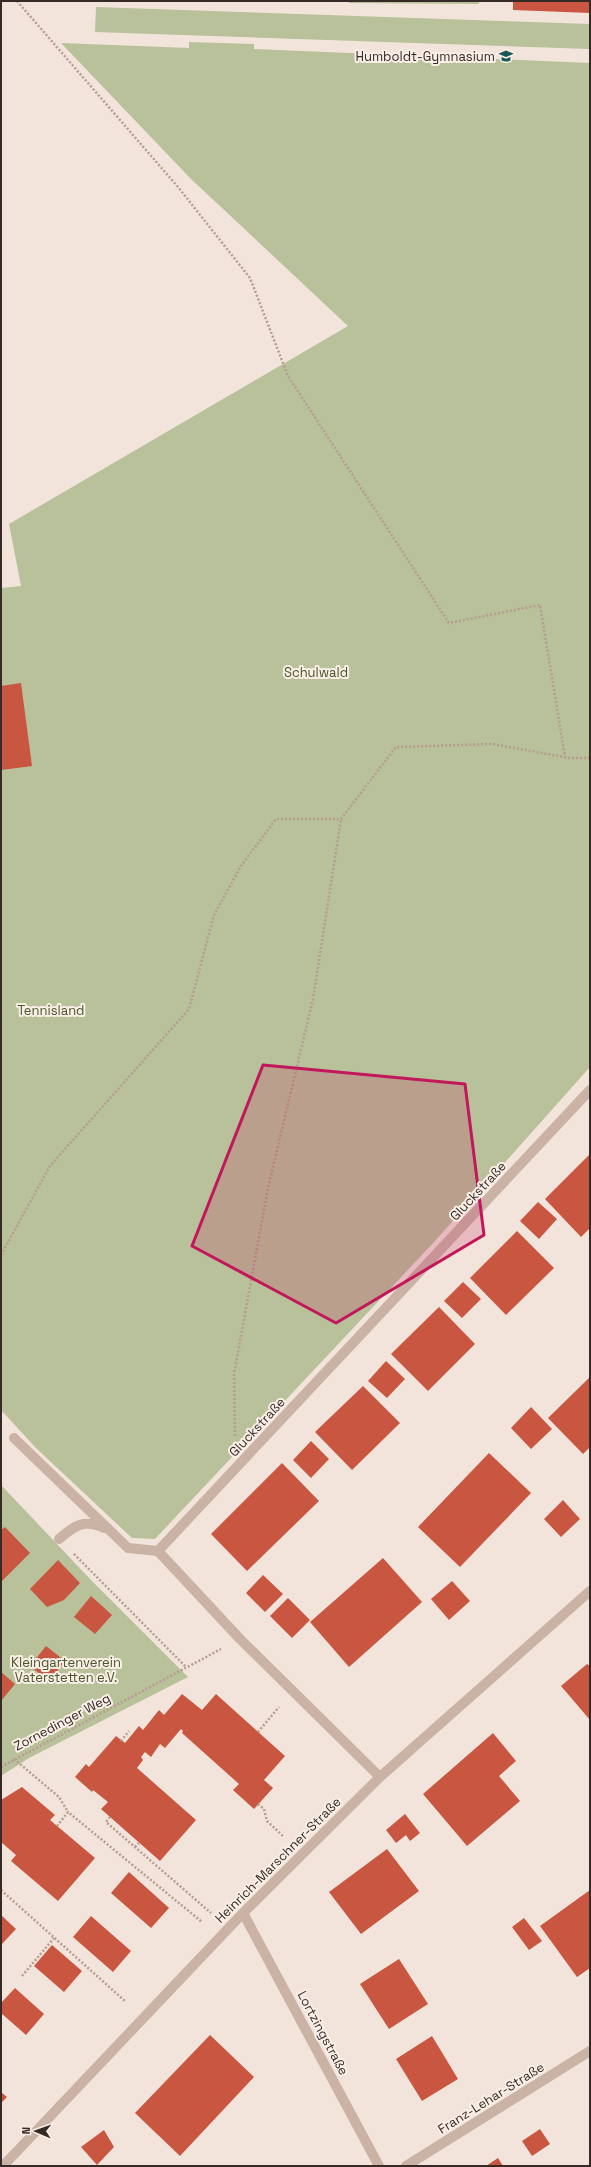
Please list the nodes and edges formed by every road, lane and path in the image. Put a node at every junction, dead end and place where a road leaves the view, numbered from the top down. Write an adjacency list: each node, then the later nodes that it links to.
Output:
1 (17, 1): 2 (path)
2 (565, 757): 3 (path); 4 (path)
3 (590, 758)
4 (340, 820): 6 (path); 8 (path)
5 (590, 1090): 8 (street, Gluckstraße)
6 (1, 1255)
7 (14, 1438): 9 (street)
8 (236, 1469): 11 (street, Gluckstraße)
9 (108, 1529): 10 (street); 11 (street)
10 (59, 1539): 14 (path)
11 (158, 1551): 13 (street)
12 (590, 1591): 21 (street, Heinrich-Marschner-Straße)
13 (240, 1639): 14 (path, Zornedinger Weg); 21 (street)
14 (186, 1667): 19 (path, Zornedinger Weg)
15 (280, 1706): 17 (path)
16 (129, 1731): 18 (path)
17 (258, 1732)
18 (121, 1741)
19 (14, 1759): 20 (path, Zornedinger Weg); 23 (path)
20 (1, 1766)
21 (380, 1777): 31 (street, Heinrich-Marschner-Straße)
22 (258, 1804): 26 (path)
23 (68, 1812): 25 (path); 32 (path)
24 (110, 1817): 28 (path)
25 (57, 1826)
26 (283, 1836)
27 (139, 1843): 28 (path)
28 (135, 1847): 30 (path)
29 (1, 1890): 33 (path)
30 (210, 1913)
31 (243, 1913): 37 (street, Heinrich-Marschner-Straße); 38 (street, Lortzingstraße)
32 (202, 1922)
33 (54, 1938): 34 (path); 35 (path)
34 (22, 1976)
35 (126, 2002)
36 (590, 2052): 39 (street, Franz-Lehar-Straße)
37 (3, 2166)
38 (379, 2166)
39 (406, 2166)

